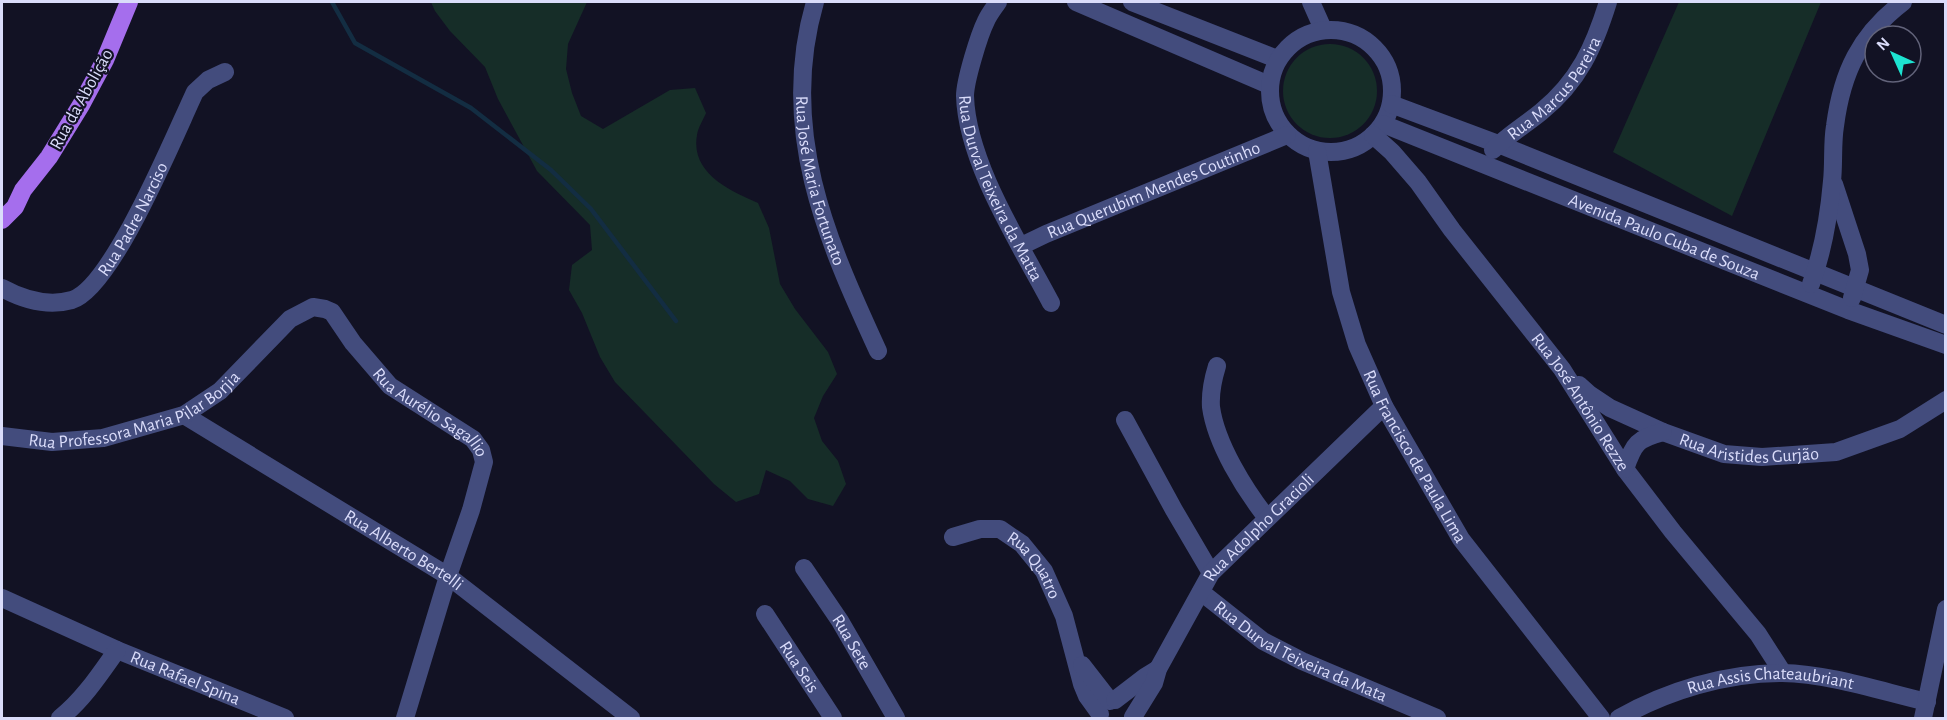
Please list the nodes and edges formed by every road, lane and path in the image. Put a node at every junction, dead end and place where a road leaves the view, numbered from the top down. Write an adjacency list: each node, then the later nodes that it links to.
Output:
1 (129, 2): 21 (main road, Rua da Abolição)
2 (814, 2): 33 (street, Rua José Maria Fortunato)
3 (998, 2): 24 (street, Rua Durval Teixeira da Matta)
4 (1076, 2): 13 (street)
5 (1132, 2): 11 (street)
6 (1311, 2): 10 (street)
7 (1608, 2): 17 (street, Rua Marcus Pereira)
8 (1903, 2): 9 (street)
9 (1882, 8): 20 (street)
10 (1323, 29): 11 (street); 14 (street)
11 (1277, 59): 13 (street)
12 (225, 72): 26 (street, Rua Padre Narciso)
13 (1269, 85): 16 (street)
14 (1391, 104): 15 (street); 17 (street, Avenida Paulo Cuba de Souza)
15 (1378, 130): 18 (street); 19 (street, Avenida Paulo Cuba de Souza); 36 (street, Rua José Antônio Rezze)
16 (1287, 135): 18 (street); 24 (street, Rua Querubim Mendes Coutinho)
17 (1498, 144): 19 (street, Rua Marcus Pereira); 25 (street, Avenida Paulo Cuba de Souza)
18 (1317, 151): 38 (street, Rua Francisco de Paula Lima)
19 (1480, 162): 28 (street, Avenida Paulo Cuba de Souza)
20 (1833, 180): 25 (street); 27 (street)
21 (23, 190): 22 (main road, Rua da Abolição); 23 (main road, Rua da Abolição)
22 (2, 204)
23 (2, 220)
24 (1021, 246): 29 (street, Rua Durval Teixeira da Matta)
25 (1815, 273): 27 (street, Avenida Paulo Cuba de Souza); 28 (street)
26 (2, 288)
27 (1856, 289): 30 (street); 31 (street, Avenida Paulo Cuba de Souza)
28 (1807, 294): 30 (street, Avenida Paulo Cuba de Souza)
29 (1051, 303)
30 (1848, 310): 32 (street, Avenida Paulo Cuba de Souza)
31 (1946, 325)
32 (1946, 345)
33 (878, 351)
34 (256, 355): 39 (street, Rua Professora Maria Pilar Borjia); 48 (street, Rua Aurélio Sagallio)
35 (1217, 366): 44 (street)
36 (1562, 369): 41 (street, Rua Aristides Gurjão); 43 (street, Rua José Antônio Rezze)
37 (1946, 400): 41 (street, Rua Aristides Gurjão)
38 (1384, 406): 44 (street, Rua Adolpho Gracioli); 67 (street, Rua Francisco de Paula Lima)
39 (184, 415): 42 (street, Rua Professora Maria Pilar Borjia); 48 (street, Rua Alberto Bertelli)
40 (1125, 420): 47 (street, Rua Durval Teixeira da Mata)
41 (1663, 432): 43 (street)
42 (2, 436)
43 (1626, 469): 55 (street, Rua José Antônio Rezze)
44 (1267, 519): 47 (street, Rua Adolpho Gracioli)
45 (953, 537): 56 (street, Rua Quatro)
46 (804, 568): 64 (street, Rua Sete)
47 (1211, 573): 49 (street, Rua Adolpho Gracioli)
48 (448, 576): 58 (street, Rua Alberto Bertelli); 61 (street, Rua Aurélio Sagallio)
49 (1201, 592): 54 (street, Rua Adolpho Gracioli); 66 (street, Rua Durval Teixeira da Mata)
50 (2, 598): 53 (street, Rua Rafael Spina)
51 (1946, 609): 57 (street)
52 (765, 614): 63 (street, Rua Seis)
53 (117, 650): 59 (street); 60 (street, Rua Rafael Spina)
54 (1158, 669): 56 (street, Rua Adolpho Gracioli); 65 (street, Rua Adolpho Gracioli)
55 (1783, 673): 57 (street, Rua Assis Chateaubriant); 68 (street, Rua Assis Chateaubriant)
56 (1106, 708): 65 (street, Rua Quatro)
57 (1925, 710)
58 (608, 712): 62 (street, Rua Alberto Bertelli)
59 (60, 718)
60 (285, 718)
61 (405, 718)
62 (631, 718)
63 (833, 718)
64 (896, 718)
65 (1132, 718)
66 (1432, 718)
67 (1601, 718)
68 (1618, 718)

